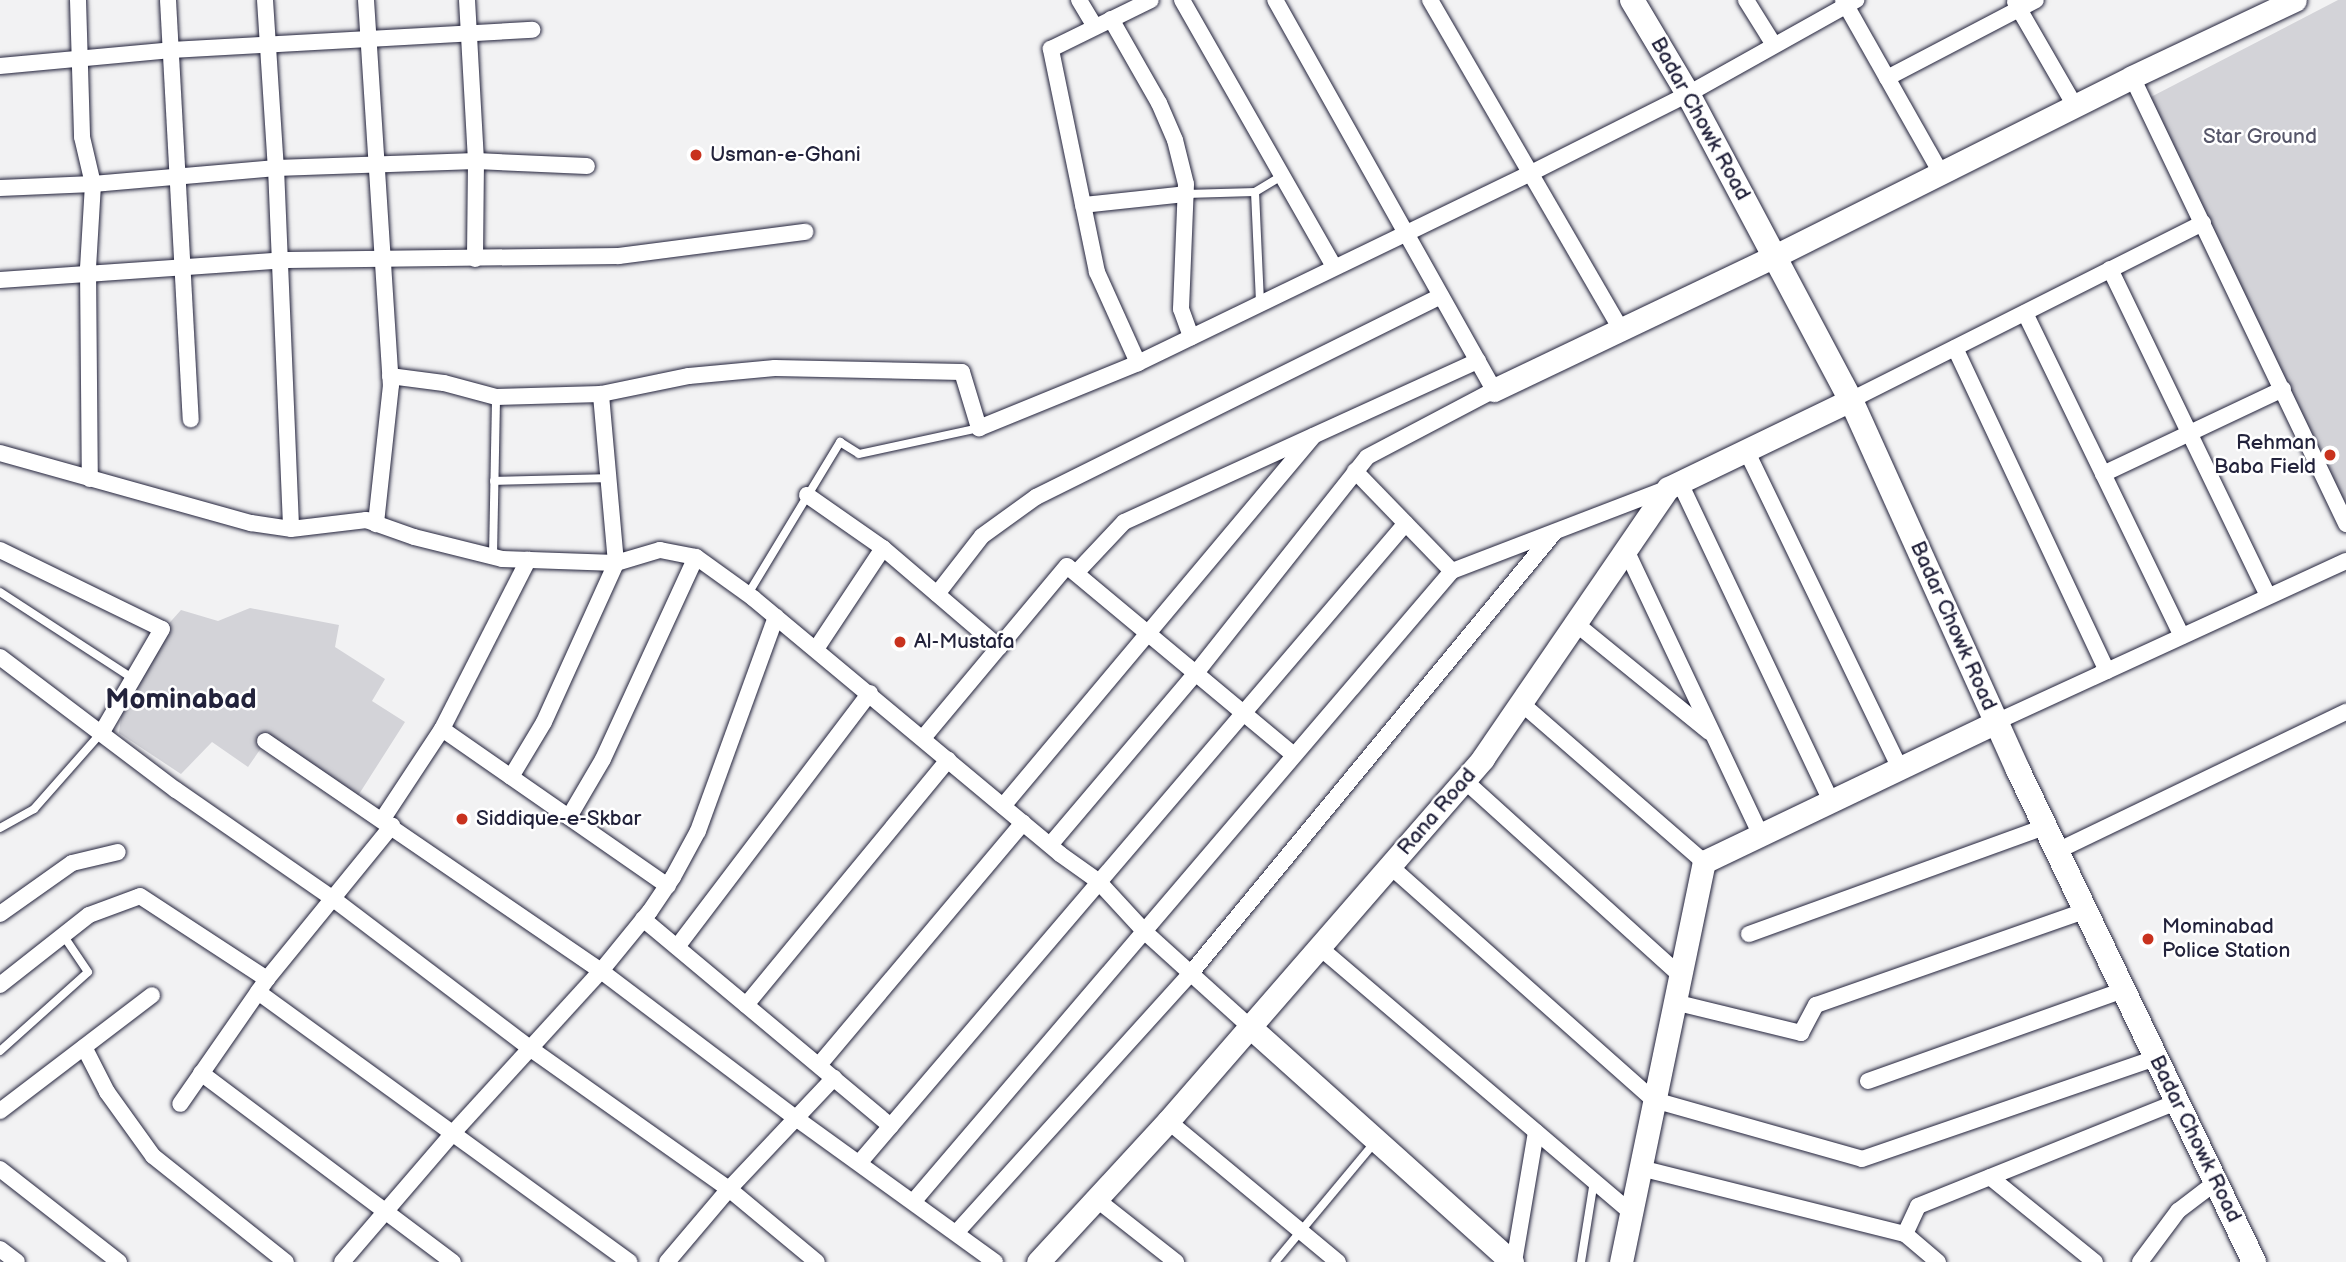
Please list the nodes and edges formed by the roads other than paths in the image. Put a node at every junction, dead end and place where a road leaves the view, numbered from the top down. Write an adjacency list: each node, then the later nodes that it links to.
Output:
1 (78, 0): 25 (street)
2 (168, 0): 24 (street)
3 (265, 0): 22 (street)
4 (366, 0): 21 (street)
5 (467, 0): 20 (street)
6 (1079, 0): 18 (street)
7 (1151, 0): 17 (street)
8 (1182, 0): 38 (street)
9 (1275, 0): 46 (street)
10 (1430, 0): 35 (street)
11 (1632, 0): 29 (main road, Badar Chowk Road)
12 (1746, 0): 23 (street)
13 (2036, 0): 16 (street)
14 (2295, 0): 27 (street)
15 (1848, 2): 23 (street); 28 (street)
16 (2016, 4): 28 (street); 30 (street)
17 (1111, 19): 18 (street); 42 (street)
18 (1095, 27): 43 (street)
19 (532, 30): 20 (street)
20 (468, 34): 21 (street); 31 (street)
21 (368, 38): 22 (street); 33 (street)
22 (268, 46): 24 (street); 34 (street)
23 (1774, 46): 29 (street)
24 (172, 50): 25 (street); 37 (street)
25 (82, 58): 26 (street); 39 (street)
26 (0, 66)
27 (2132, 77): 30 (street); 44 (street)
28 (1887, 78): 36 (street)
29 (1688, 93): 35 (street); 47 (main road, Badar Chowk Road)
30 (2075, 106): 36 (street)
31 (476, 162): 32 (street); 33 (street); 48 (street)
32 (587, 166)
33 (378, 167): 34 (street); 50 (street)
34 (276, 168): 37 (street); 49 (street)
35 (1531, 173): 46 (street); 59 (street)
36 (1941, 173): 47 (street)
37 (178, 175): 39 (street); 51 (street)
38 (1282, 176): 41 (lane); 52 (street)
39 (93, 184): 40 (street); 54 (street)
40 (0, 188)
41 (1255, 192): 42 (lane); 57 (lane)
42 (1186, 194): 43 (street); 60 (street)
43 (1083, 205): 63 (street)
44 (2203, 223): 53 (street); 65 (street)
45 (805, 232): 48 (street)
46 (1406, 232): 52 (street); 56 (street)
47 (1775, 256): 59 (street); 69 (main road, Badar Chowk Road)
48 (475, 259): 50 (street)
49 (280, 260): 50 (street); 51 (street); 86 (street)
50 (382, 260): 64 (street)
51 (182, 267): 54 (street); 70 (street)
52 (1334, 267): 57 (street)
53 (2110, 269): 58 (street); 72 (street)
54 (89, 273): 55 (street); 78 (street)
55 (0, 280)
56 (1441, 296): 62 (street); 100 (street)
57 (1260, 303): 60 (street)
58 (2025, 313): 61 (street); 77 (street)
59 (1621, 330): 66 (street)
60 (1191, 337): 63 (street)
61 (1955, 348): 69 (street); 109 (street)
62 (1478, 361): 66 (street); 73 (street)
63 (1139, 363): 71 (street)
64 (390, 376): 68 (street); 84 (street)
65 (2283, 389): 72 (street); 85 (street)
66 (1494, 390): 76 (street)
67 (601, 394): 68 (street); 71 (street); 79 (street)
68 (496, 397): 80 (lane)
69 (1852, 400): 74 (street); 116 (main road, Badar Chowk Road)
70 (191, 419)
71 (979, 428): 82 (lane)
72 (2188, 432): 77 (street); 101 (street)
73 (1313, 436): 97 (street); 104 (street)
74 (1746, 450): 81 (street); 124 (street)
75 (0, 453): 78 (street)
76 (1355, 471): 83 (street); 110 (street)
77 (2103, 474): 105 (street)
78 (90, 478): 86 (street)
79 (608, 478): 80 (lane); 95 (street)
80 (494, 481): 91 (lane)
81 (1674, 485): 87 (street); 90 (street, Rana Road); 127 (street)
82 (807, 495): 88 (street); 99 (lane)
83 (1406, 523): 96 (street); 114 (street)
84 (376, 524): 86 (street); 91 (street)
85 (2346, 524)
86 (291, 529)
87 (1555, 532): 96 (street); 152 (street)
88 (883, 548): 100 (street); 107 (street)
89 (0, 550): 111 (street)
90 (1626, 550): 103 (street, Rana Road); 119 (street)
91 (493, 556): 93 (street)
92 (696, 557): 95 (street); 99 (street); 129 (street)
93 (528, 560): 95 (street); 117 (street)
94 (2346, 561): 101 (street)
95 (617, 564): 125 (street)
96 (1452, 571): 122 (street)
97 (1076, 573): 104 (street); 106 (street)
98 (0, 592): 111 (lane)
99 (748, 594): 102 (street)
100 (937, 594): 106 (street)
101 (2268, 596): 105 (street)
102 (776, 617): 107 (street); 141 (street)
103 (1576, 623): 113 (street, Rana Road); 119 (street)
104 (1148, 633): 110 (street); 128 (street)
105 (2182, 636): 109 (street)
106 (999, 647): 120 (street)
107 (816, 649): 112 (street)
108 (0, 657): 118 (street)
109 (2107, 671): 116 (street)
110 (1196, 673): 114 (street); 135 (street)
111 (132, 678): 118 (street)
112 (870, 693): 120 (street); 149 (street)
113 (1521, 703): 126 (street, Rana Road); 138 (street)
114 (1242, 711): 122 (street); 140 (street)
115 (2346, 712): 136 (street)
116 (1996, 722): 124 (street); 132 (main road, Badar Chowk Road)
117 (442, 729): 125 (street); 130 (street)
118 (102, 732): 133 (lane); 142 (street)
119 (1714, 736): 134 (street)
120 (923, 738): 123 (street)
121 (265, 741): 130 (street)
122 (1294, 755): 146 (street)
123 (948, 760): 128 (street); 159 (street)
124 (1900, 768): 127 (street)
125 (511, 777): 129 (street)
126 (1464, 780): 139 (street, Rana Road); 153 (street)
127 (1831, 801): 134 (street)
128 (1003, 806): 131 (street)
129 (569, 817): 141 (street)
130 (387, 823): 142 (street); 151 (street)
131 (1023, 823): 135 (street); 165 (street)
132 (2045, 827): 136 (main road, Badar Chowk Road); 147 (street)
133 (0, 828)
134 (1761, 835): 138 (street)
135 (1049, 845): 140 (street)
136 (2057, 851): 143 (main road, Badar Chowk Road)
137 (118, 852): 144 (street)
138 (1704, 862): 153 (street)
139 (1390, 866): 150 (street, Rana Road); 169 (street)
140 (1098, 881): 146 (street); 175 (street)
141 (667, 886): 145 (street)
142 (332, 898): 155 (street); 162 (street)
143 (2085, 911): 156 (main road, Badar Chowk Road); 158 (street)
144 (0, 914)
145 (643, 919): 149 (street); 151 (street)
146 (1145, 932): 152 (street); 187 (street)
147 (1749, 934)
148 (63, 935): 154 (street); 155 (street); 163 (lane)
149 (677, 947): 159 (street)
150 (1319, 947): 160 (street, Rana Road); 176 (street)
151 (601, 971): 162 (street); 173 (street)
152 (1191, 973): 160 (street); 191 (street)
153 (1680, 975): 158 (street)
154 (0, 985)
155 (262, 986): 166 (street); 177 (street)
156 (2123, 990): 164 (main road, Badar Chowk Road); 168 (street)
157 (152, 995): 161 (street)
158 (1674, 1002): 169 (street)
159 (746, 1005): 165 (street)
160 (1250, 1027): 174 (street, Rana Road); 178 (street)
161 (84, 1047): 172 (street); 196 (street)
162 (531, 1049): 177 (street); 185 (street)
163 (0, 1051)
164 (2156, 1058): 169 (street); 170 (main road, Badar Chowk Road)
165 (819, 1065): 167 (street)
166 (201, 1073): 171 (street); 188 (street)
167 (834, 1078): 173 (street); 175 (street)
168 (1868, 1081)
169 (1654, 1100): 180 (street)
170 (2177, 1102): 182 (street); 184 (main road, Badar Chowk Road)
171 (180, 1104)
172 (0, 1111)
173 (797, 1119): 179 (street); 185 (street)
174 (1168, 1121): 186 (street, Rana Road); 190 (street)
175 (891, 1126): 179 (street)
176 (1536, 1132): 183 (street); 207 (street)
177 (452, 1134): 188 (street); 199 (street)
178 (1376, 1140): 190 (lane); 207 (street)
179 (860, 1162): 187 (street)
180 (1640, 1168): 189 (street); 192 (street)
181 (0, 1169): 195 (street)
182 (1990, 1177): 192 (street); 211 (street)
183 (1594, 1181): 189 (street); 208 (lane)
184 (2216, 1182): 212 (street); 213 (main road, Badar Chowk Road)
185 (729, 1189): 200 (street); 201 (street)
186 (1096, 1199): 203 (street, Rana Road); 204 (street)
187 (914, 1202): 191 (street)
188 (386, 1211): 197 (street); 198 (street)
189 (1631, 1213): 209 (street)
190 (1301, 1231): 205 (lane); 206 (street)
191 (956, 1233): 202 (street)
192 (1905, 1234): 210 (street)
193 (0, 1249): 194 (street)
194 (17, 1262)
195 (119, 1262)
196 (286, 1262)
197 (342, 1262)
198 (453, 1262)
199 (629, 1262)
200 (667, 1262)
201 (817, 1262)
202 (995, 1262)
203 (1038, 1262)
204 (1176, 1262)
205 (1275, 1262)
206 (1338, 1262)
207 (1513, 1262)
208 (1581, 1262)
209 (1621, 1262)
210 (1938, 1262)
211 (2095, 1262)
212 (2140, 1262)
213 (2254, 1262)

